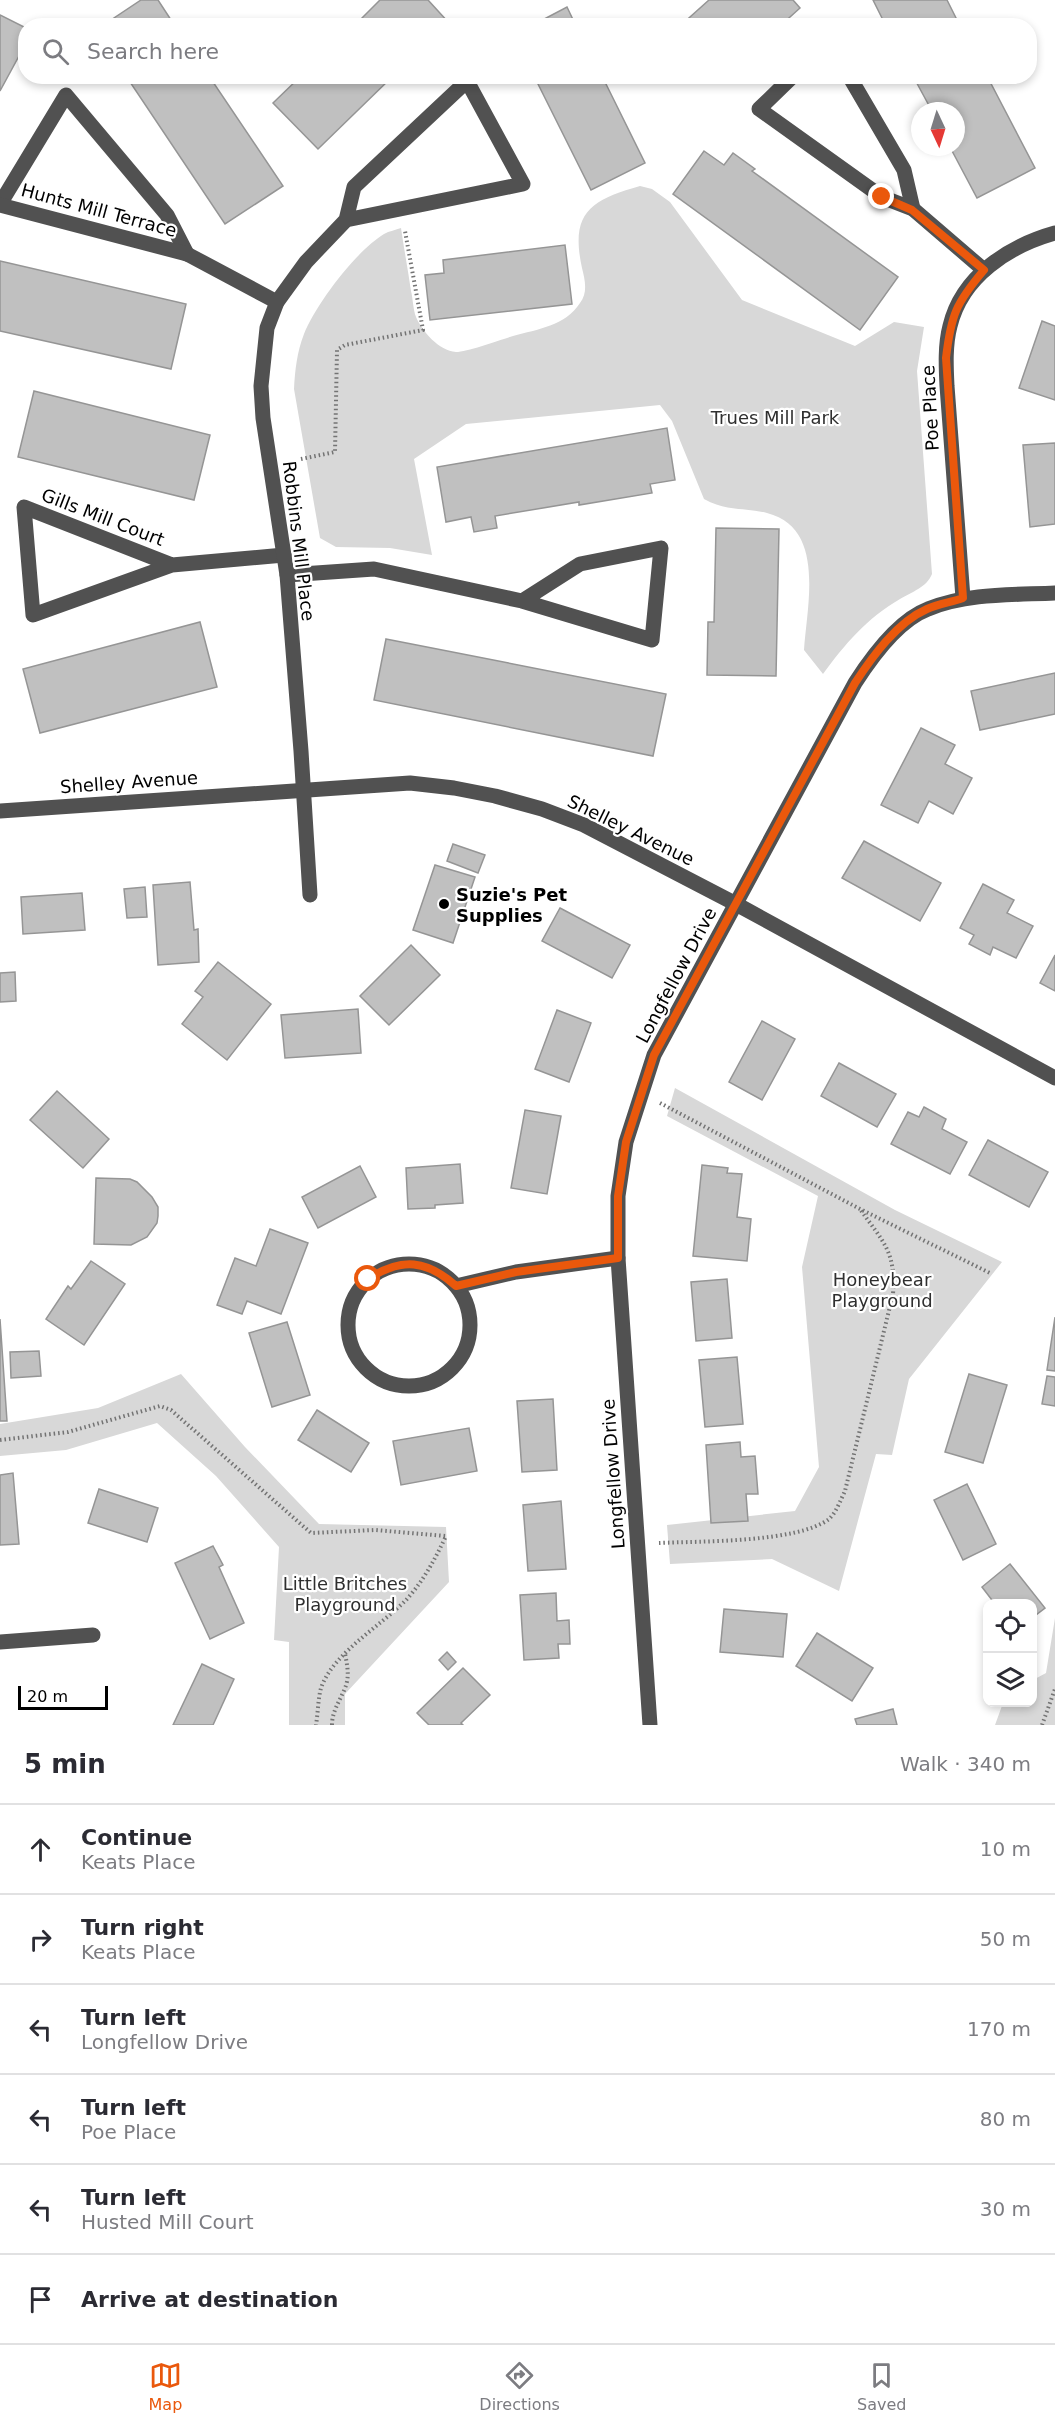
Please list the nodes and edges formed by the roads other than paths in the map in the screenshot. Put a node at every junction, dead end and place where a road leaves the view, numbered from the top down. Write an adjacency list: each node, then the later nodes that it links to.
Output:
1 (464, 84): 7 (street, Robbins Mill Place)
2 (469, 84): 7 (street, Robbins Mill Place)
3 (785, 84): 6 (street)
4 (854, 84): 6 (street)
5 (0, 205): 9 (street, Hunts Mill Terrace); 9 (street, Hunts Mill Terrace)
6 (912, 210): 10 (street)
7 (346, 220): 11 (street, Robbins Mill Place)
8 (1055, 233): 10 (street, Poe Place)
9 (187, 254): 11 (street, Hunts Mill Terrace)
10 (984, 270): 16 (street, Poe Place)
11 (277, 302): 12 (street, Robbins Mill Place)
12 (284, 555): 13 (street, Gills Mill Court); 14 (street, Robbins Mill Place)
13 (172, 565): 13 (street, Gills Mill Court)
14 (287, 575): 17 (street); 18 (street, Robbins Mill Place)
15 (1055, 593): 16 (street, Longfellow Drive)
16 (963, 598): 21 (street, Longfellow Drive)
17 (522, 602): 17 (street)
18 (304, 790): 19 (street, Shelley Avenue); 20 (street, Robbins Mill Place); 21 (street, Shelley Avenue)
19 (0, 811)
20 (310, 895)
21 (736, 904): 22 (street, Shelley Avenue); 23 (street, Longfellow Drive)
22 (1055, 1078)
23 (618, 1258): 24 (street); 27 (street, Longfellow Drive)
24 (456, 1286): 24 (street)
25 (93, 1635): 26 (street)
26 (0, 1642)
27 (650, 1725)

